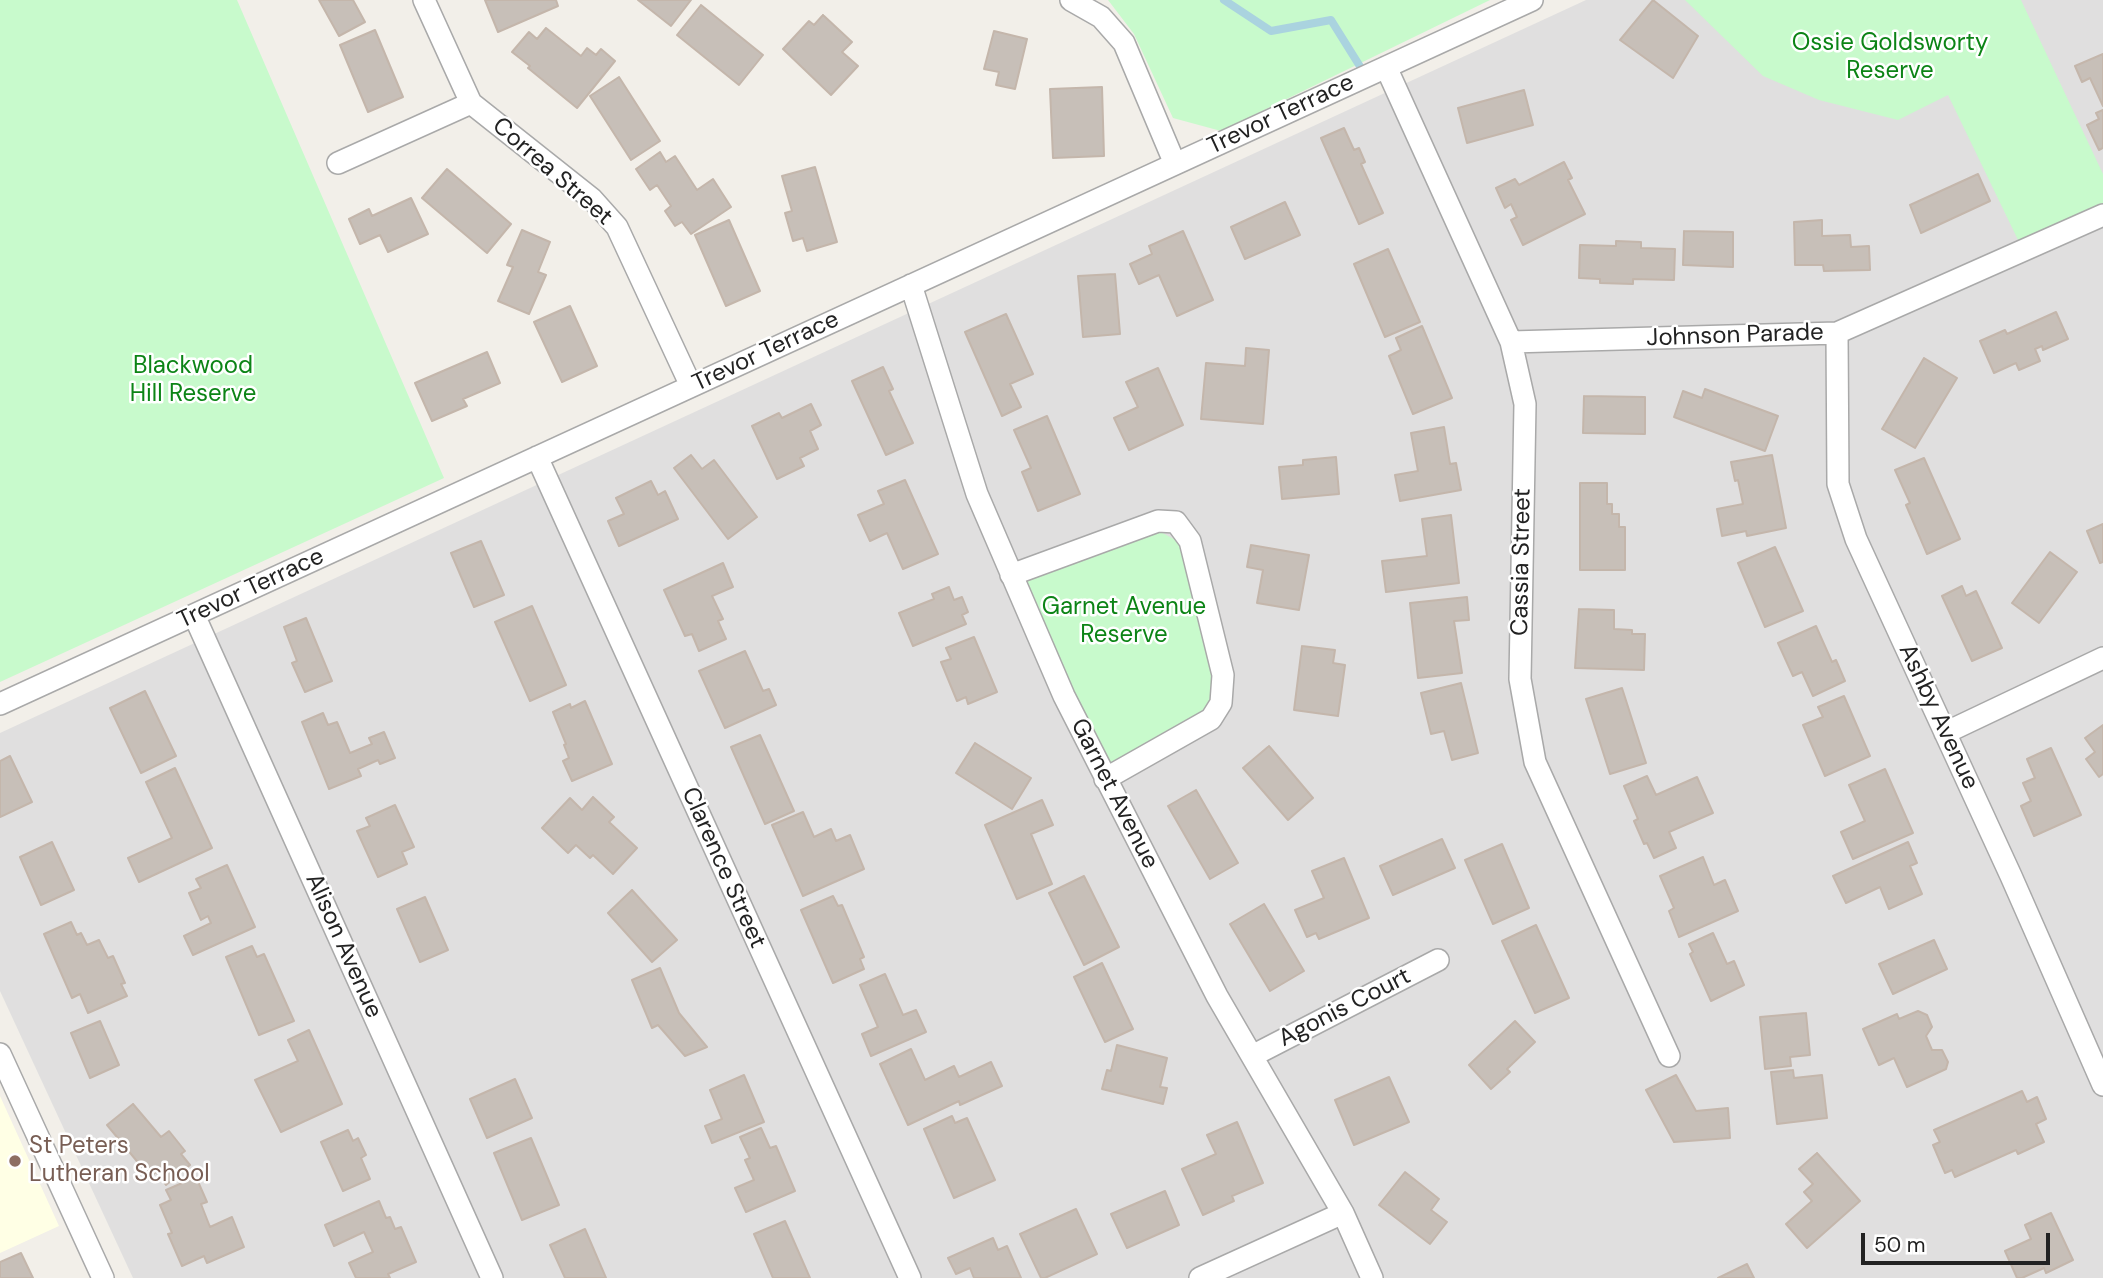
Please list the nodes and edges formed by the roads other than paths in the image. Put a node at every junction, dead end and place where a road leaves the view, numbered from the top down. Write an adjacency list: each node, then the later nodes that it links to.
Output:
1 (424, 0): 5 (street, Correa Street)
2 (1071, 0): 7 (street)
3 (1532, 0): 4 (street, Trevor Terrace)
4 (1386, 67): 7 (street, Trevor Terrace); 11 (street, Cassia Street)
5 (471, 103): 6 (street); 12 (street, Correa Street)
6 (338, 163)
7 (1175, 164): 9 (street, Trevor Terrace)
8 (2103, 215): 10 (street, Johnson Parade)
9 (911, 285): 12 (street, Trevor Terrace); 14 (street, Garnet Avenue)
10 (1837, 334): 11 (street, Johnson Parade); 18 (street, Ashby Avenue)
11 (1511, 342): 23 (street, Cassia Street)
12 (691, 386): 13 (street, Trevor Terrace)
13 (537, 457): 15 (street, Trevor Terrace); 28 (street, Clarence Street)
14 (1011, 575): 19 (street, Garnet Avenue); 19 (street)
15 (194, 615): 17 (street, Trevor Terrace); 27 (street, Alison Avenue)
16 (2103, 658): 18 (street)
17 (0, 704)
18 (1945, 733): 24 (street, Ashby Avenue)
19 (1105, 779): 22 (street, Garnet Avenue)
20 (1438, 960): 22 (street, Agonis Court)
21 (0, 1054): 26 (street)
22 (1252, 1056): 25 (street, Garnet Avenue)
23 (1669, 1056)
24 (2103, 1085)
25 (1343, 1213): 29 (street); 30 (street, Garnet Avenue)
26 (103, 1278)
27 (492, 1278)
28 (910, 1278)
29 (1200, 1278)
30 (1372, 1278)

